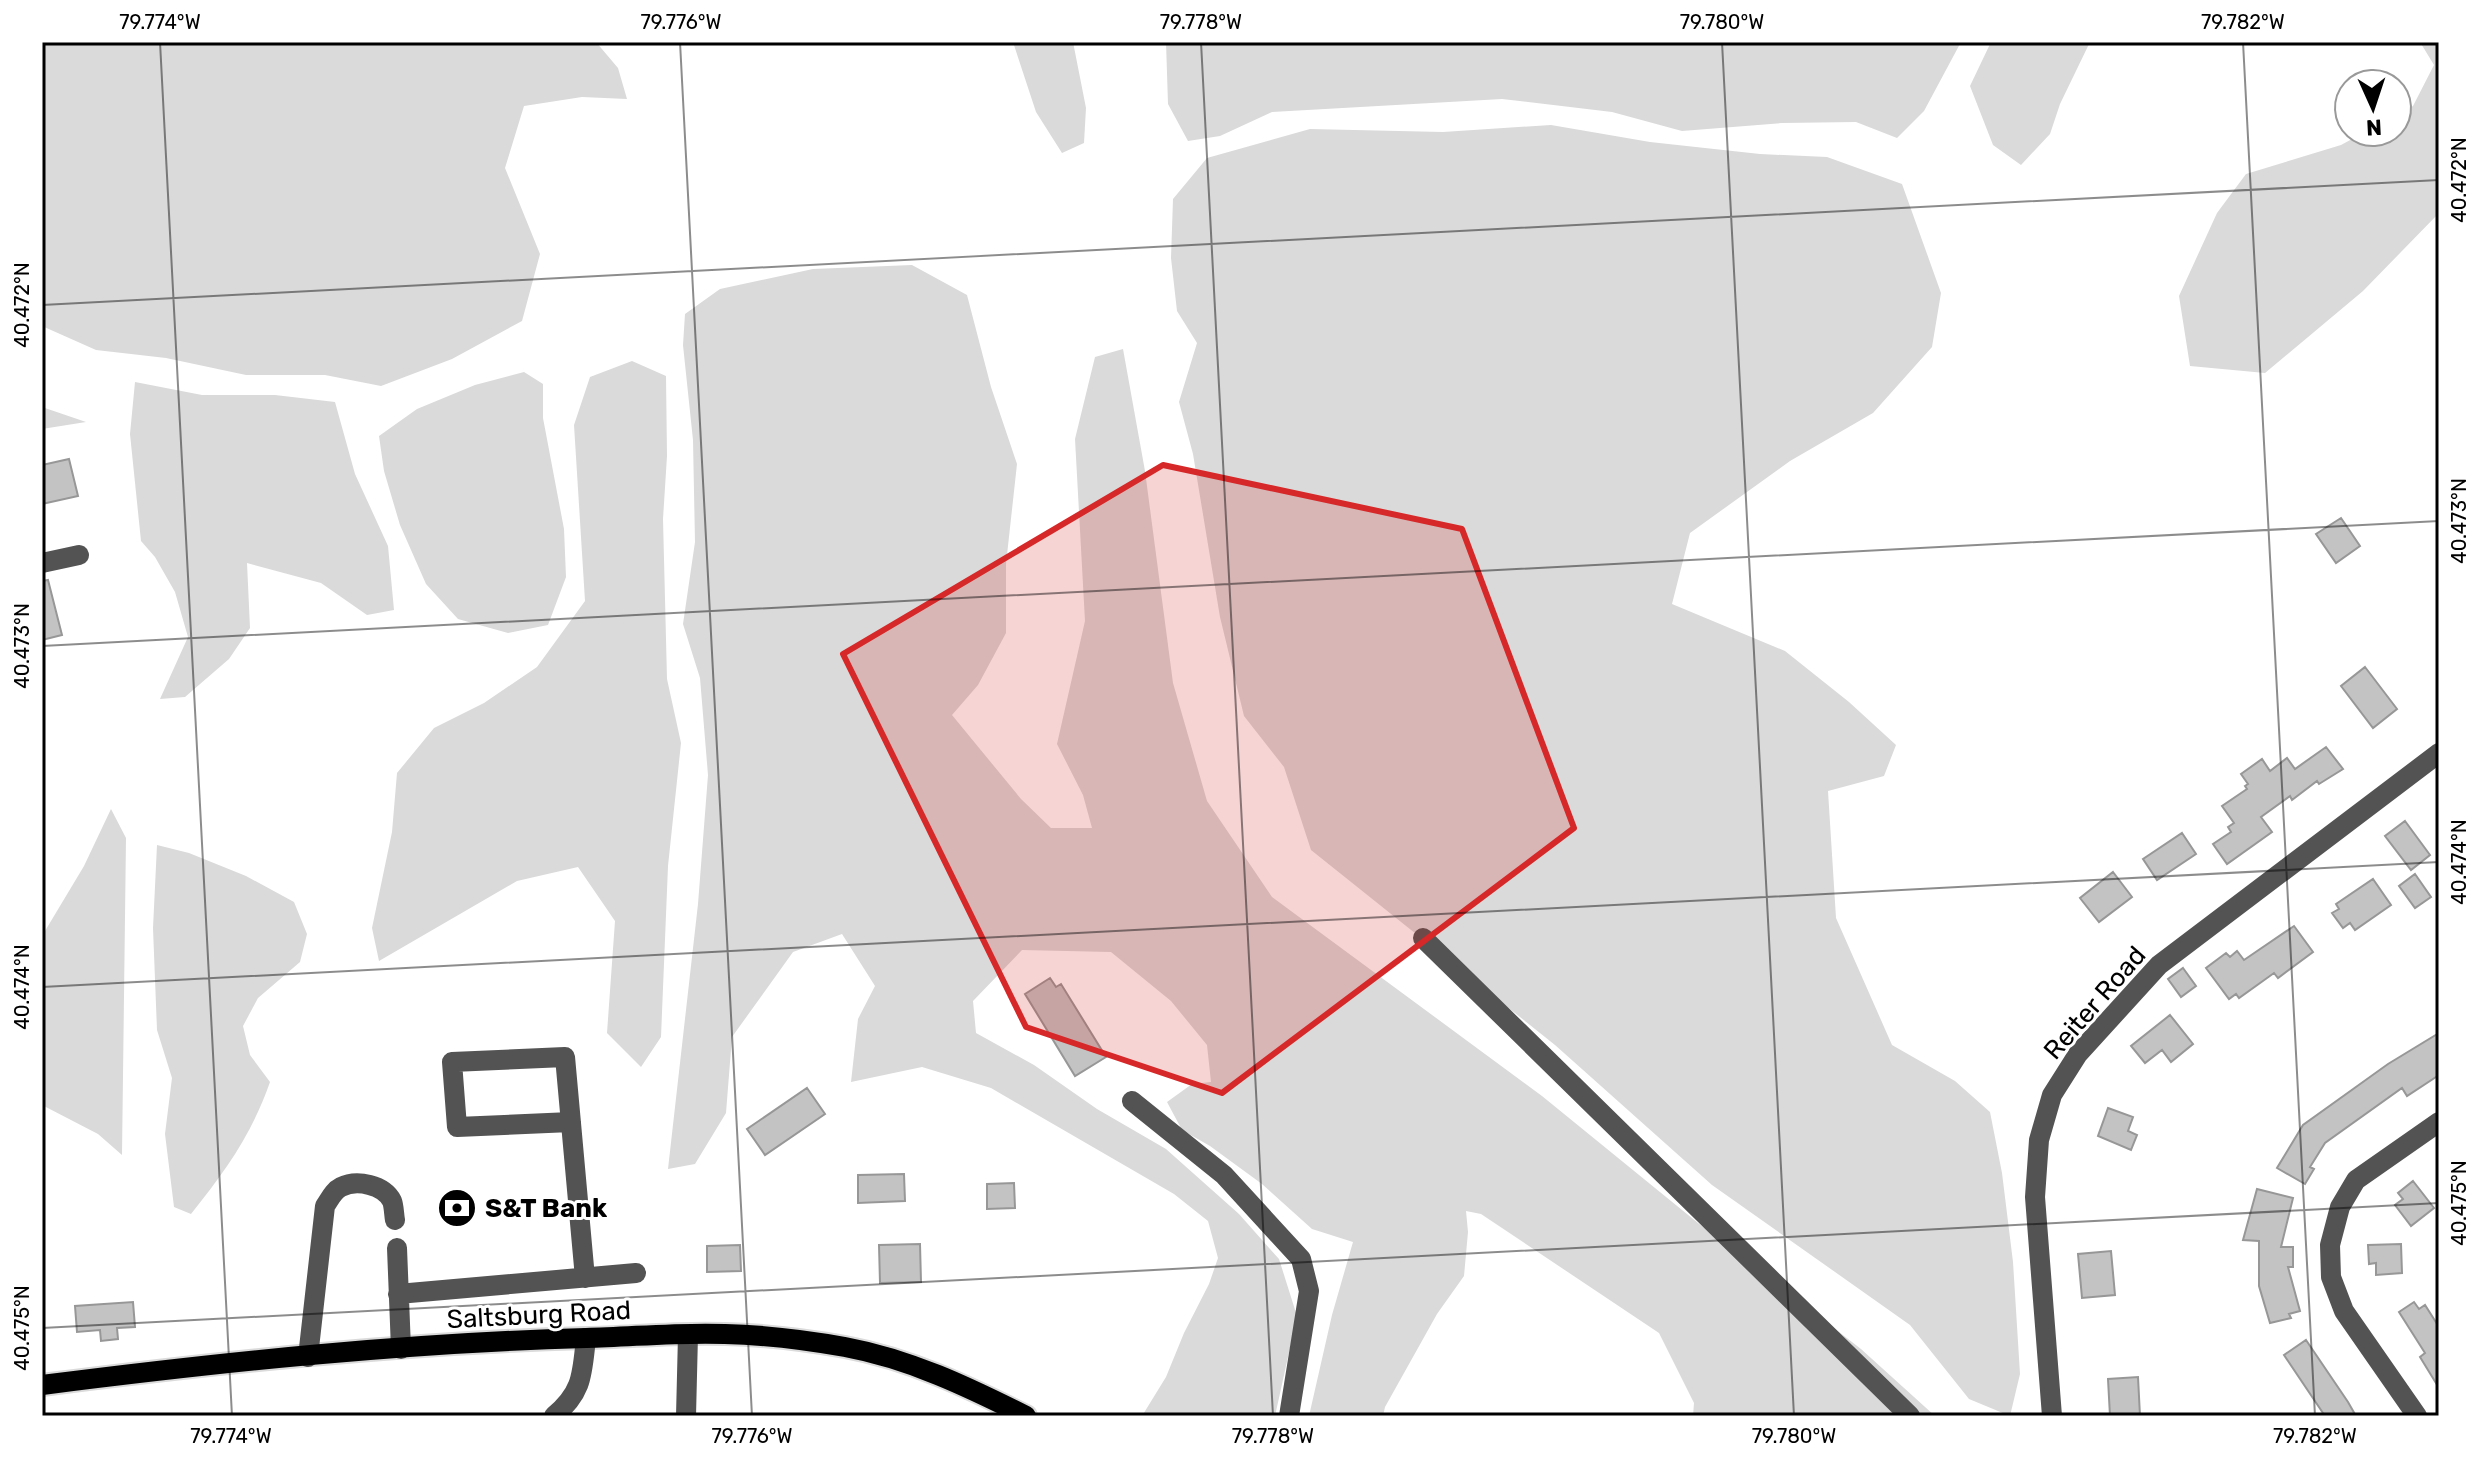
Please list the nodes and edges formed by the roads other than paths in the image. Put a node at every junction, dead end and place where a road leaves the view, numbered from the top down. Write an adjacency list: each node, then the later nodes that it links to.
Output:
1 (79, 555): 2 (street)
2 (42, 563)
3 (2439, 753): 23 (street, Reiter Road)
4 (1423, 938): 22 (street)
5 (1132, 1101): 21 (street)
6 (571, 1122): 6 (street); 11 (street)
7 (2439, 1122): 24 (street)
8 (395, 1220): 16 (street)
9 (397, 1248): 12 (street)
10 (636, 1273): 11 (street)
11 (585, 1278): 12 (street)
12 (398, 1294): 15 (street)
13 (688, 1335): 14 (main road, Saltsburg Road); 19 (street); 20 (main road, Saltsburg Road)
14 (586, 1338): 15 (main road, Saltsburg Road); 18 (street)
15 (401, 1349): 16 (main road, Saltsburg Road)
16 (308, 1357): 17 (main road, Saltsburg Road)
17 (42, 1385)
18 (554, 1416)
19 (686, 1416)
20 (1026, 1416)
21 (1289, 1416)
22 (1910, 1416)
23 (2052, 1416)
24 (2417, 1416)

